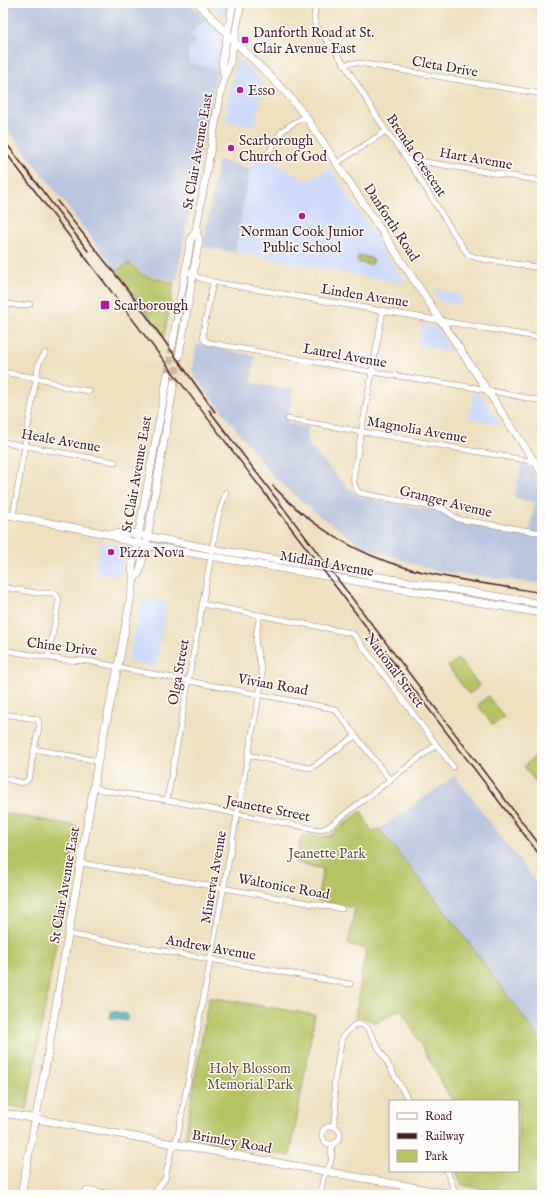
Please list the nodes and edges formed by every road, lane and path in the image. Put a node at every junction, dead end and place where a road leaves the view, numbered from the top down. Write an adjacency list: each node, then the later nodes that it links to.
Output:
1 (198, 3): 7 (main road, Danforth Road)
2 (233, 3): 7 (main road, St Clair Avenue East)
3 (241, 3): 8 (main road, St Clair Avenue East)
4 (316, 3): 9 (street, Brenda Crescent)
5 (523, 3): 6 (main road)
6 (542, 6)
7 (228, 34): 8 (main road, Danforth Road); 10 (main road, St Clair Avenue East)
8 (234, 41): 10 (main road, St Clair Avenue East); 12 (main road, Danforth Road)
9 (345, 65): 11 (street, Cleta Drive); 13 (street, Brenda Crescent)
10 (224, 77): 18 (main road, St Clair Avenue East)
11 (542, 94)
12 (306, 117): 14 (street); 16 (main road, Danforth Road)
13 (386, 131): 15 (street, Brenda Crescent); 16 (street)
14 (268, 154)
15 (407, 159): 17 (street, Hart Avenue); 19 (street, Brenda Crescent)
16 (337, 163): 26 (main road, Danforth Road)
17 (542, 181)
18 (196, 230): 20 (main road, St Clair Avenue East); 21 (main road, St Clair Avenue East)
19 (542, 268)
20 (185, 270): 21 (street, Linden Avenue); 28 (main road, St Clair Avenue East)
21 (192, 274): 22 (street, Linden Avenue); 30 (main road, St Clair Avenue East)
22 (213, 282): 25 (street, Linden Avenue); 32 (street, Laurel Avenue)
23 (3, 303): 24 (street)
24 (30, 304)
25 (383, 310): 26 (street, Linden Avenue); 32 (street)
26 (441, 320): 27 (street, Linden Avenue); 37 (main road, Danforth Road)
27 (542, 338)
28 (172, 347)
29 (45, 353): 34 (street)
30 (179, 356)
31 (3, 372): 34 (street)
32 (372, 372): 37 (street, Laurel Avenue); 40 (street)
33 (168, 374): 51 (main road, St Clair Avenue East)
34 (37, 378): 36 (street); 42 (street)
35 (174, 383): 52 (main road, St Clair Avenue East)
36 (89, 391)
37 (488, 391): 38 (street, Laurel Avenue); 43 (main road, Danforth Road)
38 (542, 401)
39 (288, 419): 40 (street, Magnolia Avenue)
40 (362, 432): 43 (street, Magnolia Avenue); 50 (street, Granger Avenue)
41 (3, 442): 42 (street, Heale Avenue)
42 (25, 446): 44 (street, Heale Avenue); 49 (street)
43 (534, 461): 45 (street, Magnolia Avenue); 46 (main road, Danforth Road)
44 (115, 462)
45 (542, 463)
46 (542, 473)
47 (226, 492): 53 (street, Olga Street)
48 (3, 514): 49 (main road, Midland Avenue)
49 (13, 516): 51 (main road, Midland Avenue)
50 (542, 533)
51 (138, 539): 52 (main road, Midland Avenue); 54 (main road, St Clair Avenue East)
52 (147, 541): 53 (main road, Midland Avenue); 54 (main road, St Clair Avenue East)
53 (211, 552): 56 (street, Olga Street); 57 (main road, Midland Avenue); 58 (main road, Midland Avenue)
54 (134, 579): 62 (main road, St Clair Avenue East)
55 (3, 586): 61 (street)
56 (202, 604): 59 (street, National Street); 63 (street, Olga Street)
57 (542, 604)
58 (542, 613)
59 (260, 615): 64 (street, Minerva Avenue); 67 (street, National Street)
60 (3, 650): 61 (street, Chine Drive)
61 (48, 658): 62 (street, Chine Drive)
62 (118, 667): 63 (street, Vivian Road); 70 (main road, St Clair Avenue East)
63 (188, 680): 64 (street, Vivian Road); 75 (street, Olga Street)
64 (259, 694): 66 (street, Vivian Road); 69 (street, Minerva Avenue)
65 (3, 714): 68 (street)
66 (355, 736): 69 (street); 73 (street, Vivian Road)
67 (436, 745): 71 (street, National Street); 73 (street, Jeanette Street)
68 (34, 749): 70 (street); 72 (street)
69 (248, 755): 76 (street, Minerva Avenue)
70 (98, 761): 74 (main road, St Clair Avenue East)
71 (453, 767)
72 (3, 778)
73 (390, 780): 76 (street, Jeanette Street)
74 (94, 786): 75 (street, Jeanette Street); 77 (main road, St Clair Avenue East)
75 (167, 800): 76 (street, Jeanette Street)
76 (237, 814): 78 (street, Minerva Avenue)
77 (81, 863): 78 (street, Waltonice Road); 80 (main road, St Clair Avenue East)
78 (224, 888): 79 (street, Waltonice Road); 81 (street, Minerva Avenue)
79 (342, 909)
80 (68, 934): 81 (street, Andrew Avenue); 85 (main road, St Clair Avenue East)
81 (210, 959): 82 (street, Andrew Avenue); 87 (street, Minerva Avenue)
82 (350, 984)
83 (408, 1100): 86 (street)
84 (3, 1113): 85 (main road, Brimley Road)
85 (36, 1119): 87 (main road, Brimley Road); 91 (main road, St Clair Avenue East)
86 (333, 1126): 88 (street); 88 (street)
87 (174, 1144): 89 (main road, Brimley Road); 94 (street, Minerva Avenue)
88 (332, 1144): 89 (street)
89 (326, 1172): 95 (street); 96 (main road, Brimley Road)
90 (447, 1172): 96 (street)
91 (21, 1195)
92 (82, 1195): 93 (street)
93 (116, 1195)
94 (153, 1195)
95 (320, 1195)
96 (456, 1195)

